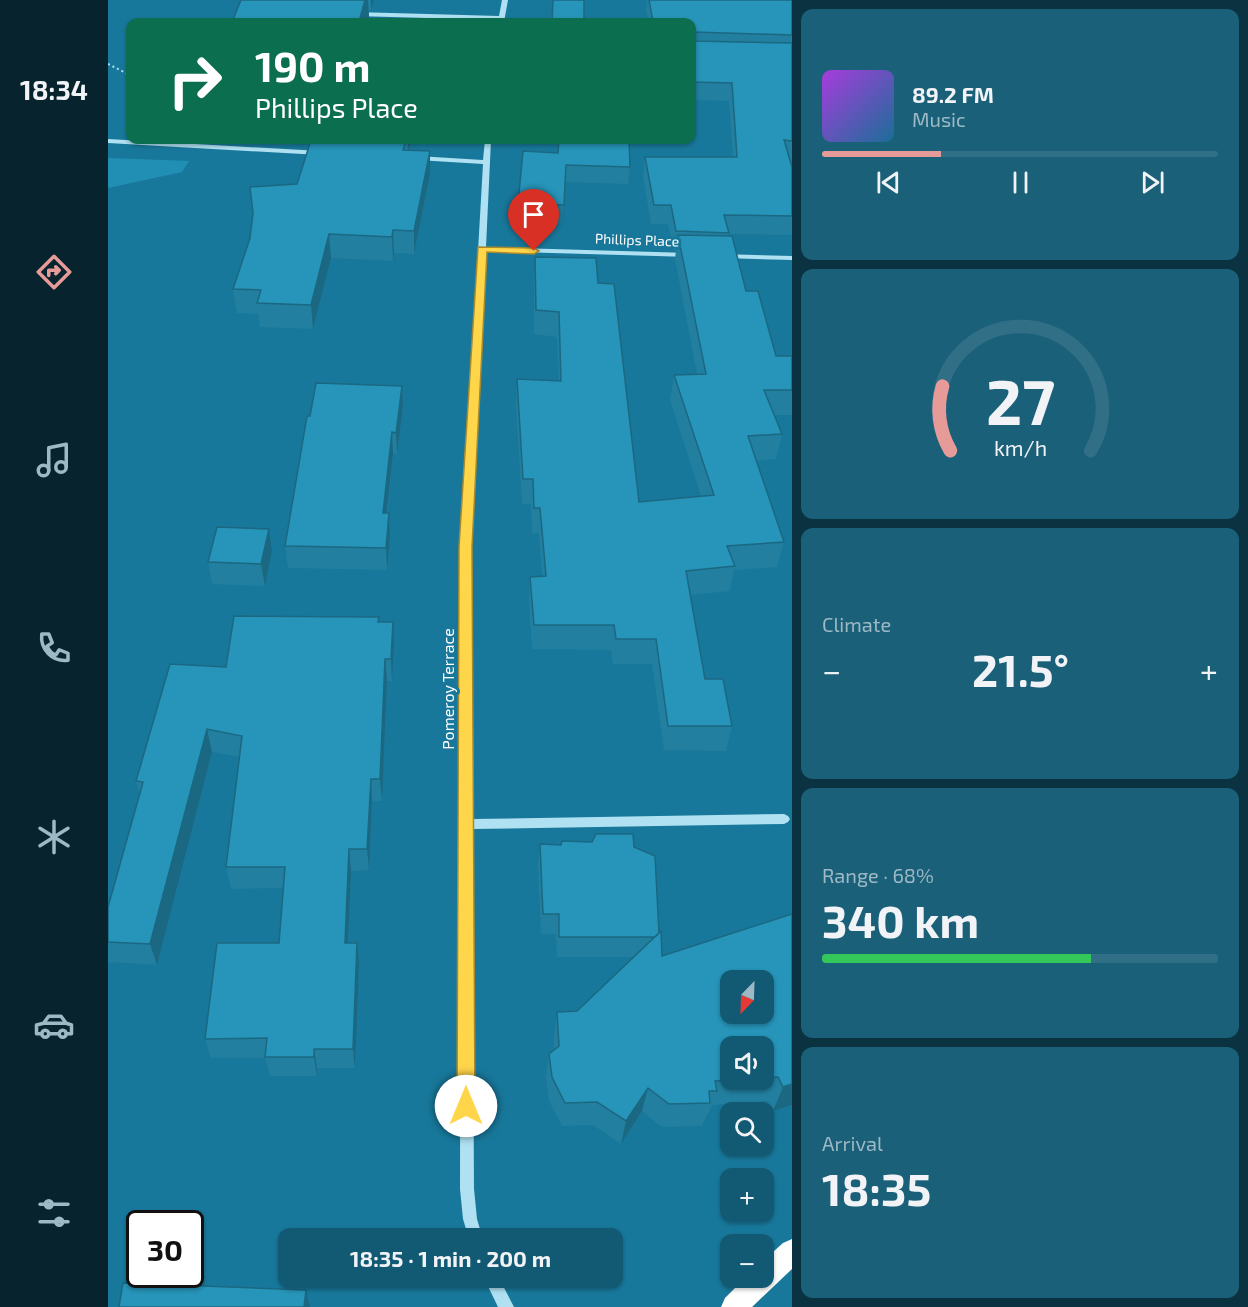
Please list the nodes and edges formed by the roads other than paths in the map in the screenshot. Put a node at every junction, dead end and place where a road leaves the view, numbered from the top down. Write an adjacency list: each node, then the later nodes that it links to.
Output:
1 (505, 0): 4 (street)
2 (342, 13): 3 (street)
3 (456, 18)
4 (502, 18)
5 (108, 141): 6 (street)
6 (126, 142)
7 (162, 144): 9 (street)
8 (488, 144): 11 (street, Pomeroy Terrace)
9 (326, 153)
10 (407, 157): 11 (street)
11 (487, 162): 12 (street, Pomeroy Terrace)
12 (482, 249): 13 (street, Phillips Place); 17 (street, Pomeroy Terrace)
13 (698, 256)
14 (710, 256): 15 (street)
15 (792, 258)
16 (784, 819): 17 (street)
17 (466, 824): 18 (street, Pomeroy Terrace)
18 (473, 1228)
19 (792, 1252): 20 (highway)
20 (774, 1268)
21 (496, 1288): 23 (street)
22 (753, 1288): 24 (highway)
23 (506, 1307)
24 (734, 1307)

